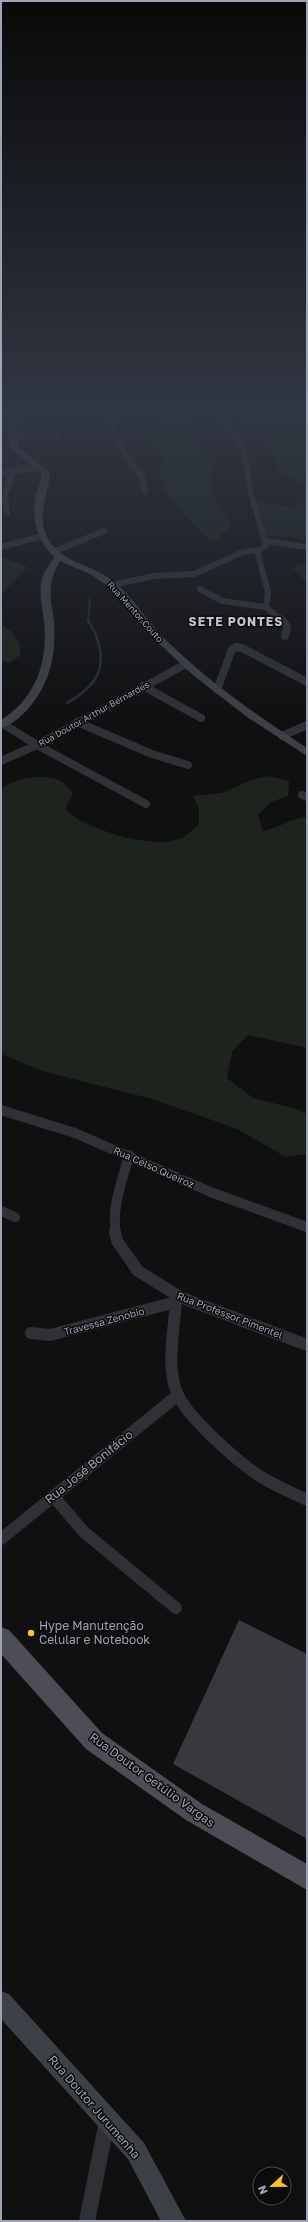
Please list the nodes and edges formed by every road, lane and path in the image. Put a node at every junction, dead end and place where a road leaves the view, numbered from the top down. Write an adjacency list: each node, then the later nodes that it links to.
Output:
1 (39, 511): 4 (street, Rua Mentor Couto)
2 (257, 511): 5 (street)
3 (104, 531): 9 (street)
4 (42, 536): 6 (street); 9 (street, Rua Mentor Couto)
5 (266, 541): 7 (street); 8 (street)
6 (1, 547)
7 (307, 547)
8 (259, 550): 12 (street); 14 (street)
9 (56, 555): 10 (street, Rua Mentor Couto); 11 (street)
10 (82, 569): 11 (street); 12 (street, Rua Mentor Couto)
11 (50, 572): 22 (street)
12 (112, 585): 16 (street, Rua Mentor Couto)
13 (200, 589): 14 (street)
14 (266, 607): 15 (street)
15 (284, 636)
16 (186, 664): 18 (street, Rua Doutor Arthur Bernardes); 19 (street, Rua Mentor Couto)
17 (307, 682): 19 (street)
18 (143, 686): 20 (street); 21 (street, Rua Doutor Arthur Bernardes)
19 (217, 690): 24 (street, Rua Mentor Couto)
20 (201, 718)
21 (77, 722): 25 (street, Rua Doutor Arthur Bernardes); 28 (street)
22 (2, 725): 25 (street)
23 (307, 725): 24 (street)
24 (282, 736): 26 (street, Rua Mentor Couto)
25 (37, 745): 27 (street, Rua Doutor Arthur Bernardes); 29 (street)
26 (307, 753)
27 (1, 761)
28 (188, 765)
29 (146, 804)
30 (1, 1110): 31 (street, Rua Celso Queiroz)
31 (129, 1156): 34 (street, Rua Celso Queiroz); 35 (street, Rua Professor Pimentel)
32 (1, 1211): 33 (street)
33 (15, 1217)
34 (307, 1226)
35 (178, 1300): 36 (street, Travessa Zenobio); 37 (street, Rua Professor Pimentel); 38 (street)
36 (31, 1333)
37 (307, 1345)
38 (178, 1395): 39 (street, Rua José Bonifácio); 40 (street)
39 (53, 1496): 41 (street, Rua José Bonifácio); 42 (street)
40 (307, 1500)
41 (1, 1539)
42 (176, 1608)
43 (1, 1638): 44 (main road, Rua Doutor Getúlio Vargas)
44 (307, 1878)
45 (1, 2002): 46 (street, Rua Doutor Jurumenha)
46 (108, 2120): 47 (street); 48 (street, Rua Doutor Jurumenha)
47 (87, 2221)
48 (174, 2221)

